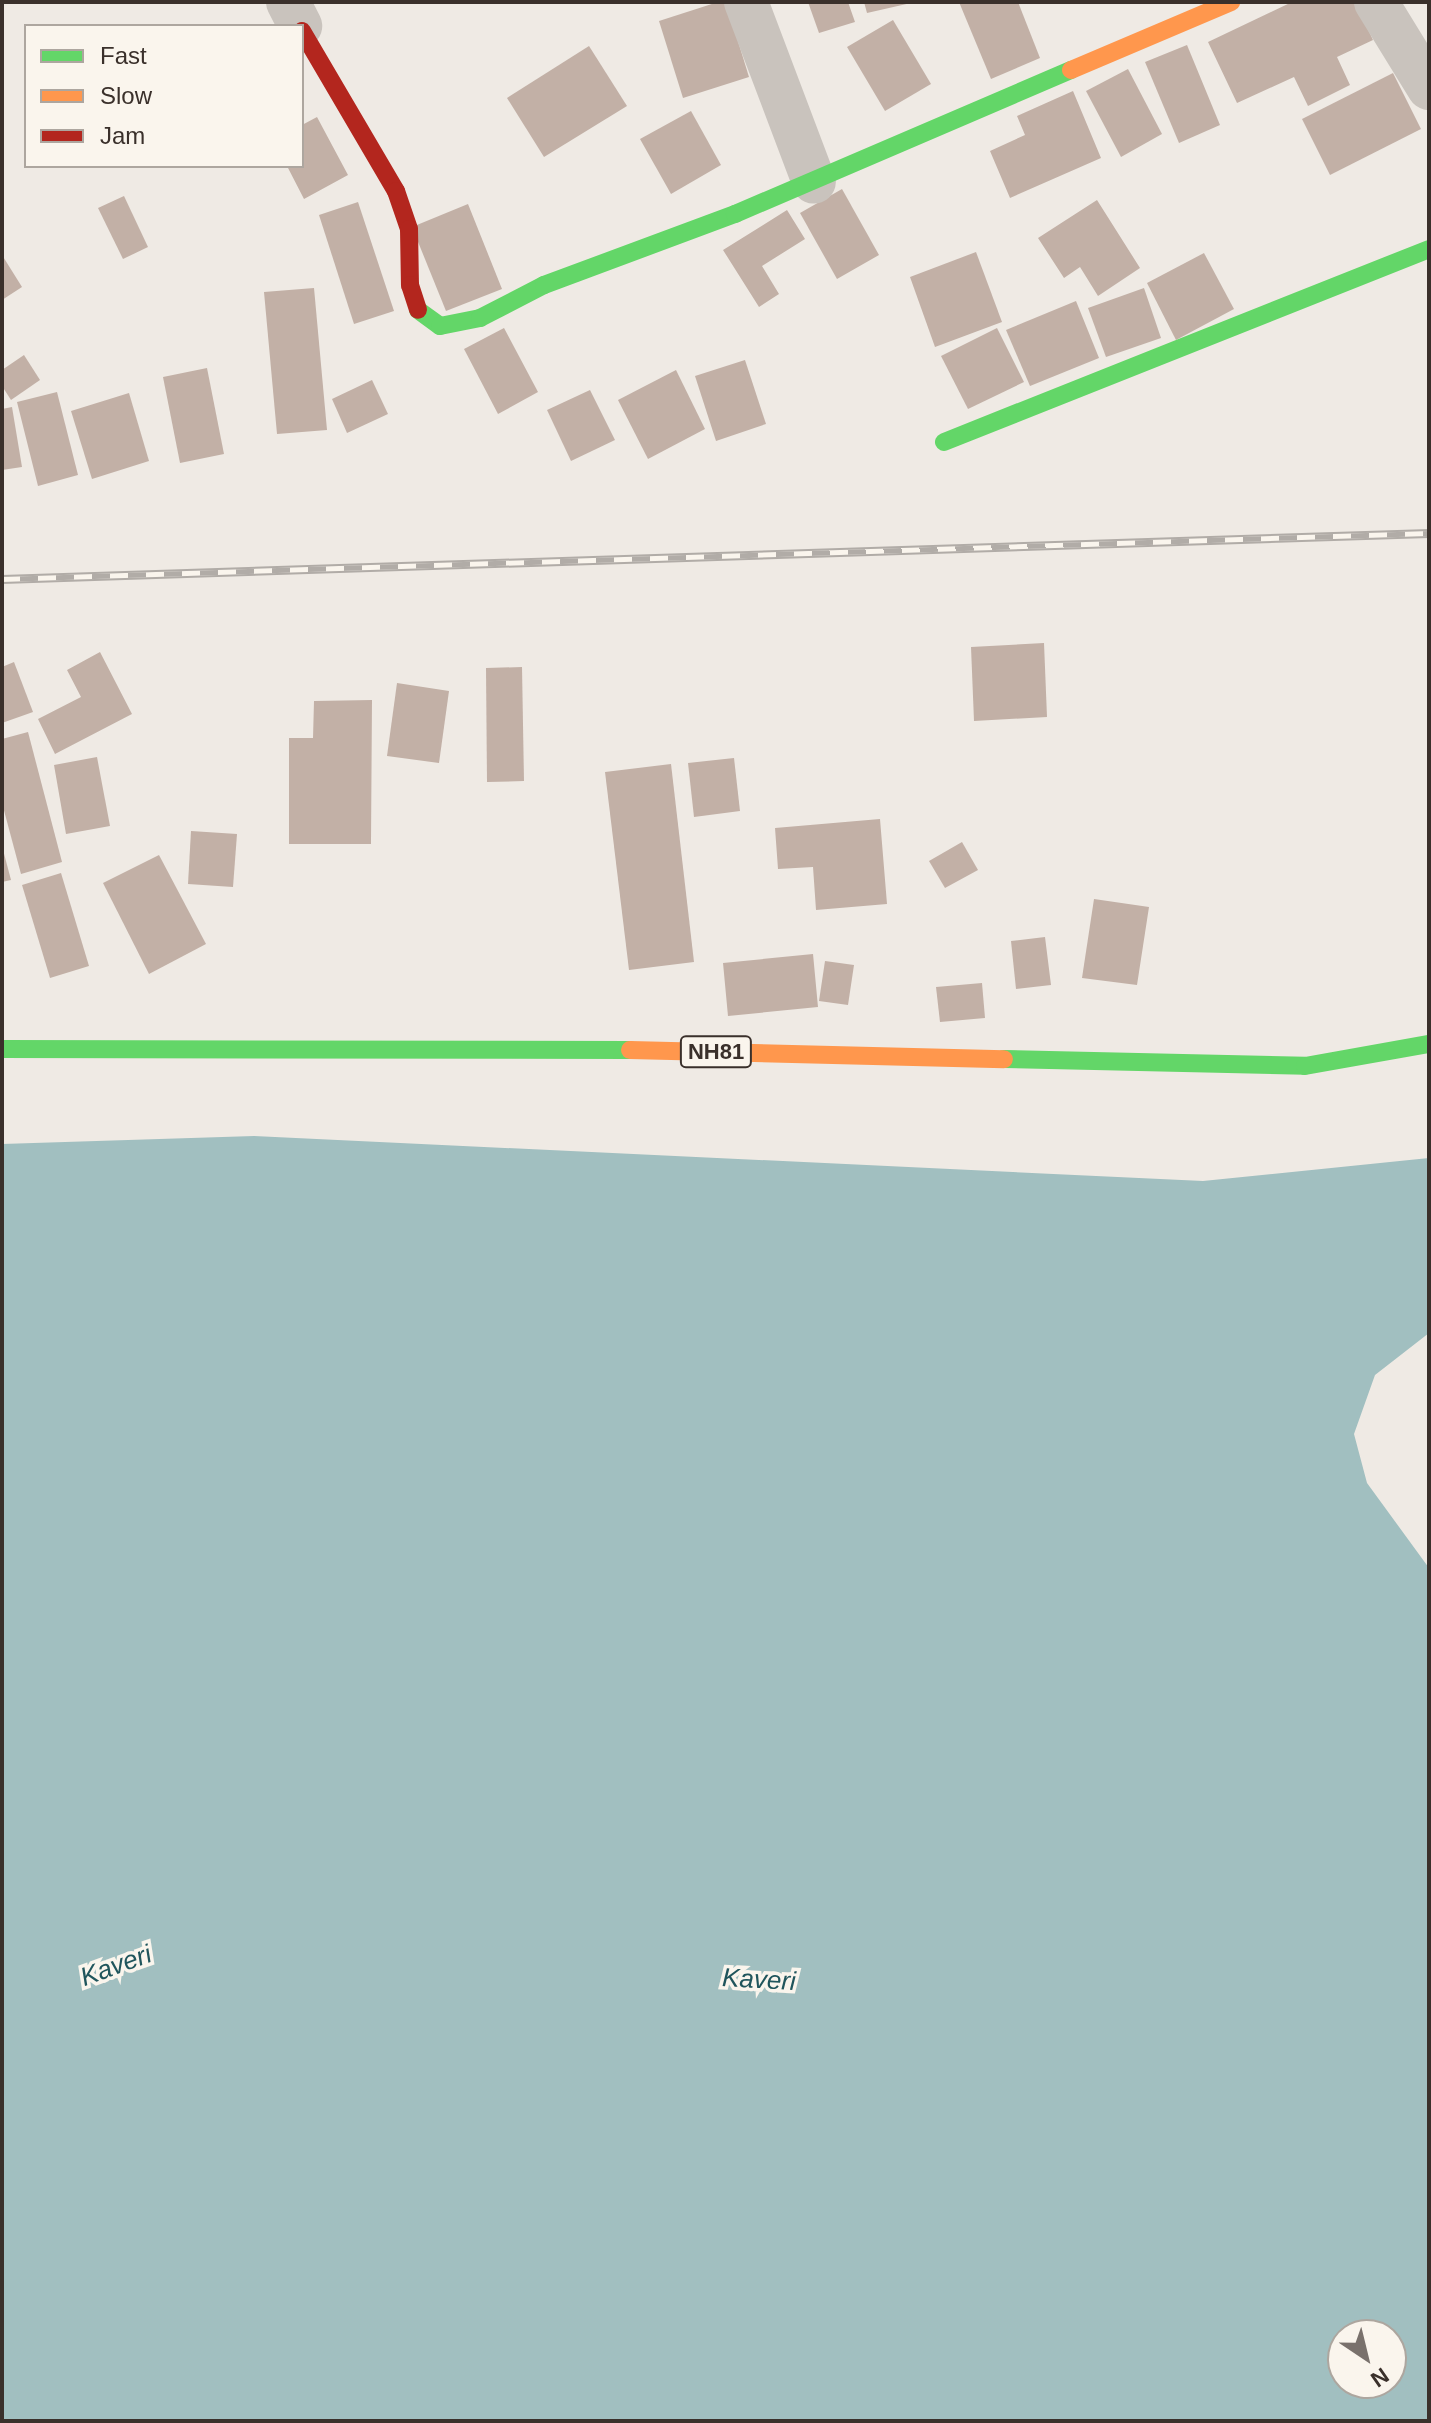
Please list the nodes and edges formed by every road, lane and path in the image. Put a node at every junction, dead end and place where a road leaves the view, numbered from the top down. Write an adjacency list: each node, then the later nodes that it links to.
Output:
1 (288, 2): 5 (street)
2 (746, 2): 8 (street)
3 (1231, 2): 8 (main road)
4 (1376, 2): 7 (street)
5 (299, 24)
6 (304, 33): 8 (main road)
7 (1429, 88)
8 (814, 182)
9 (1429, 249): 10 (main road)
10 (944, 442)
11 (1429, 1044): 12 (main road, NH81)
12 (2, 1049)

